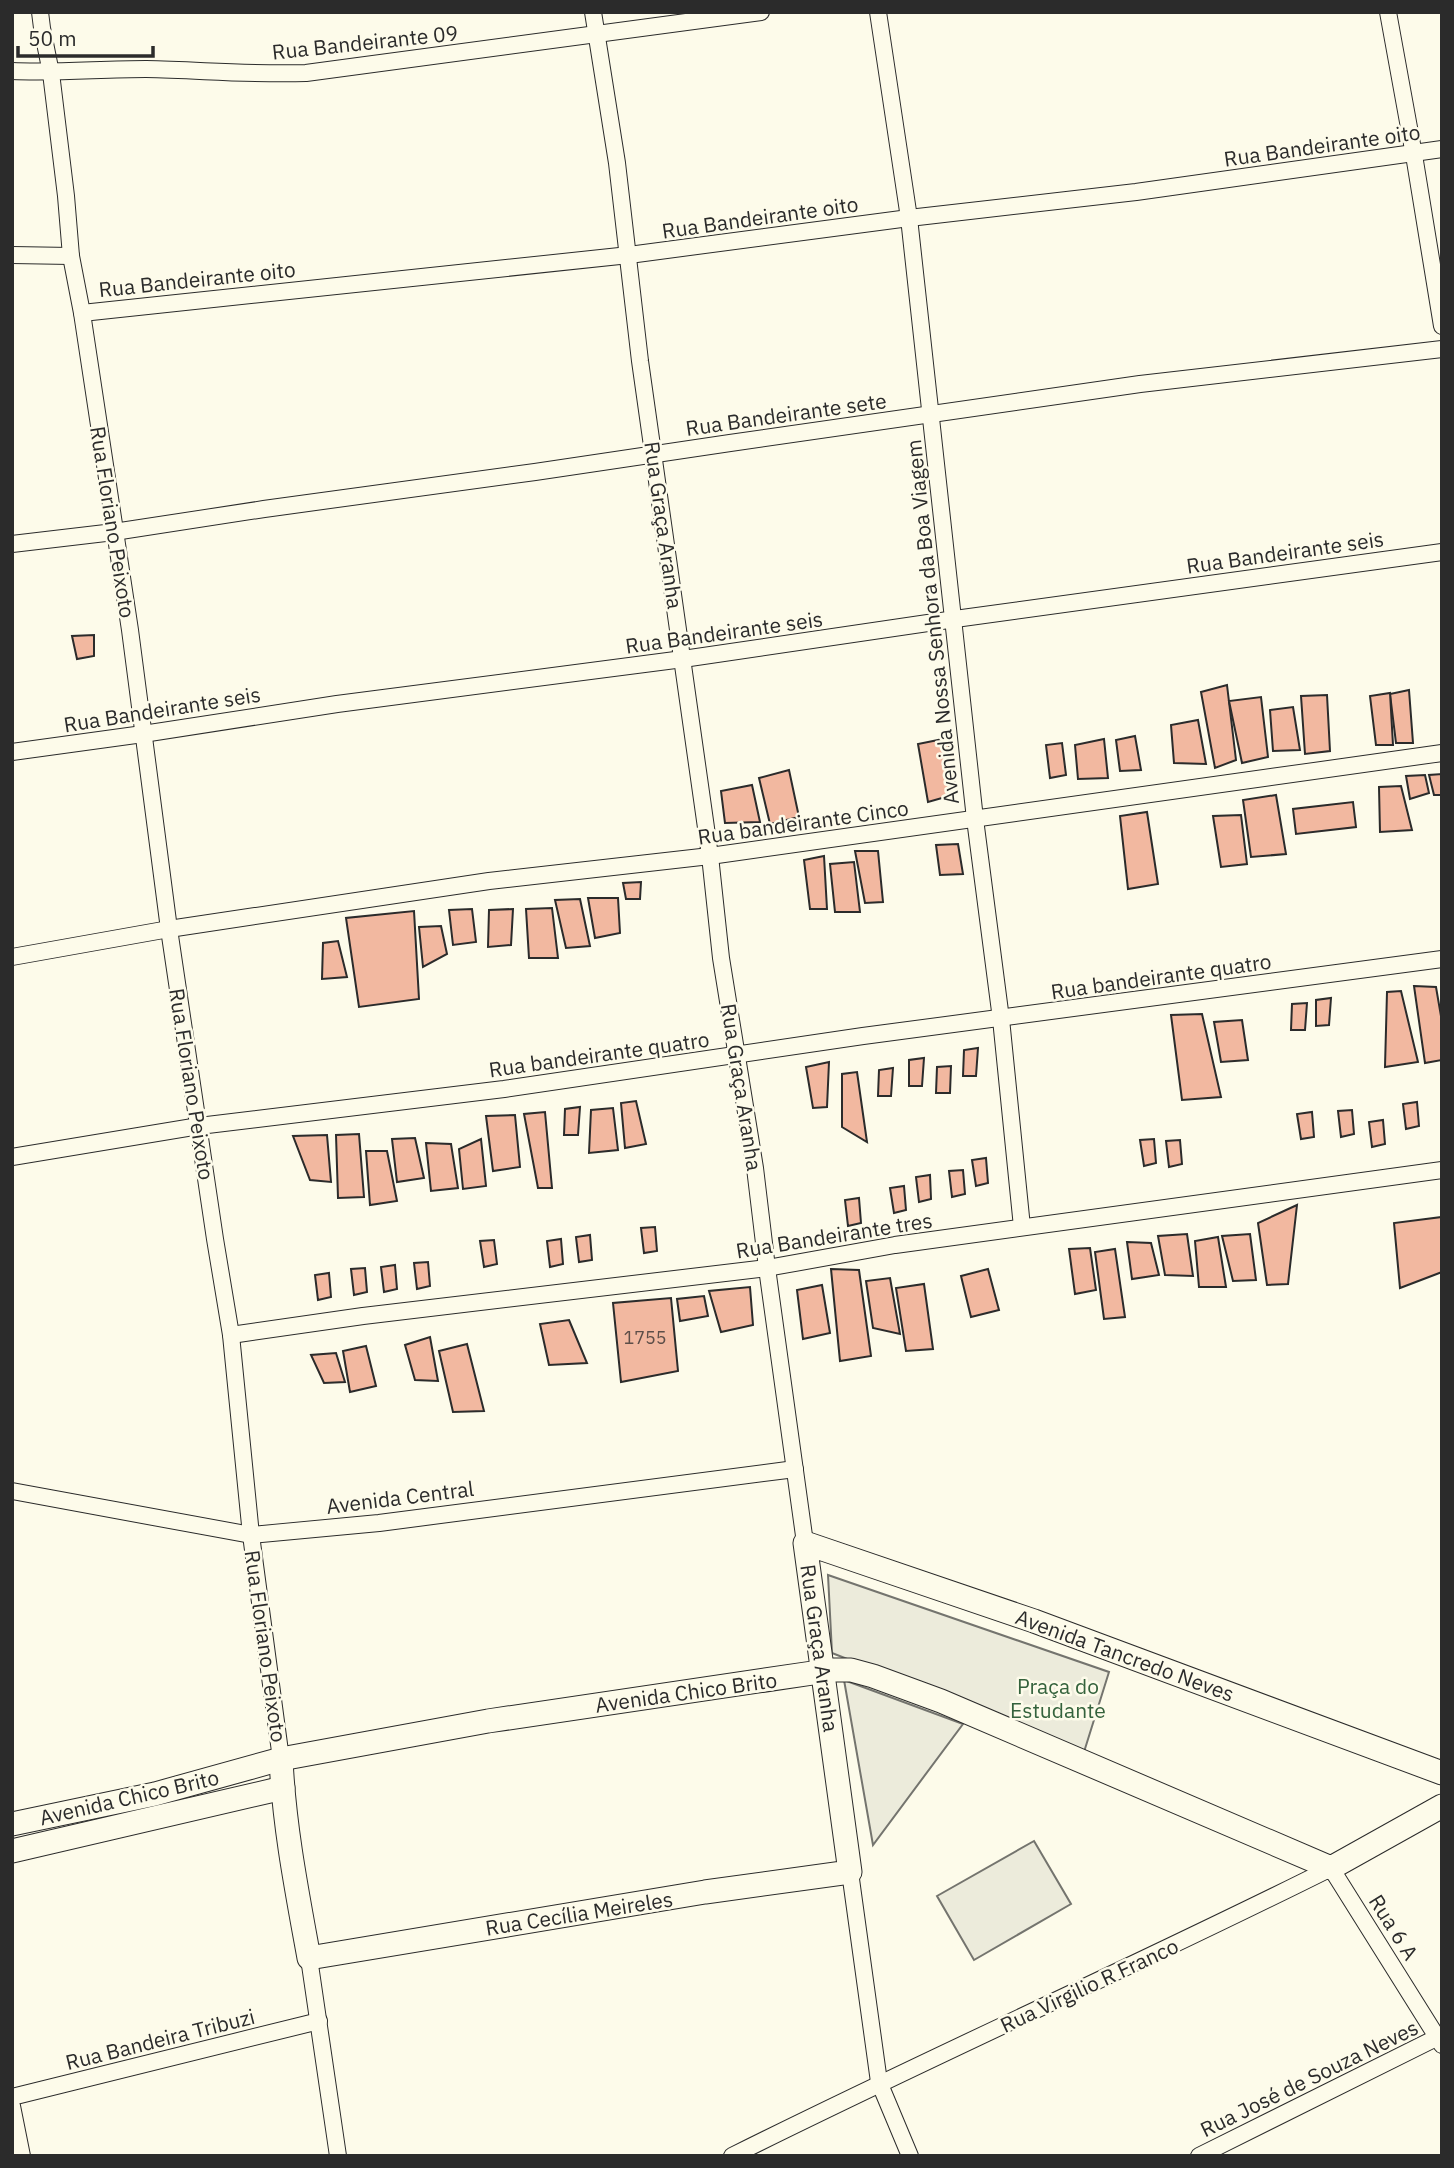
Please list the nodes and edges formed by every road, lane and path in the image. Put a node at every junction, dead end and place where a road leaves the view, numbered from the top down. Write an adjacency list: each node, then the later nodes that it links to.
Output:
1 (40, 12): 8 (street, Rua Floriano Peixoto)
2 (593, 12): 6 (street, Rua Graça Aranha)
3 (761, 12): 6 (street, Rua Bandeirante 09)
4 (878, 12): 11 (street, Avenida Nossa Senhora da Boa Viagem)
5 (1388, 12): 10 (street)
6 (596, 35): 8 (street, Rua Bandeirante 09); 13 (street, Rua Graça Aranha)
7 (12, 71): 8 (street, Rua Bandeirante 09)
8 (51, 73): 14 (street, Rua Floriano Peixoto)
9 (1442, 149): 10 (street, Rua Bandeirante oito)
10 (1414, 155): 11 (street, Rua Bandeirante oito); 16 (street)
11 (909, 218): 13 (street, Rua Bandeirante oito); 18 (street, Avenida Nossa Senhora da Boa Viagem)
12 (12, 255): 14 (street)
13 (629, 255): 15 (street, Rua Bandeirante oito); 19 (street, Rua Graça Aranha)
14 (71, 256): 15 (street, Rua Floriano Peixoto)
15 (82, 313): 20 (street, Rua Floriano Peixoto)
16 (1442, 326)
17 (1442, 349): 18 (street, Rua Bandeirante sete)
18 (930, 414): 19 (street, Rua Bandeirante sete); 23 (street, Avenida Nossa Senhora da Boa Viagem)
19 (654, 455): 20 (street, Rua Bandeirante sete); 24 (street, Rua Graça Aranha)
20 (114, 532): 21 (street, Rua Bandeirante sete); 25 (street, Rua Floriano Peixoto)
21 (12, 544)
22 (1442, 552): 23 (street, Rua Bandeirante seis)
23 (955, 619): 24 (street, Rua Bandeirante seis); 28 (street, Avenida Nossa Senhora da Boa Viagem)
24 (683, 659): 25 (street, Rua Bandeirante seis); 29 (street, Rua Graça Aranha)
25 (143, 734): 26 (street, Rua Bandeirante seis); 30 (street, Rua Floriano Peixoto)
26 (12, 752)
27 (1442, 753): 28 (street, Rua bandeirante Cinco)
28 (975, 819): 29 (street, Rua bandeirante Cinco); 33 (street, Avenida Nossa Senhora da Boa Viagem)
29 (710, 856): 30 (street, Rua bandeirante Cinco); 34 (street, Rua Graça Aranha)
30 (169, 929): 31 (street, Rua bandeirante Cinco); 35 (street, Rua Floriano Peixoto)
31 (12, 957)
32 (1442, 959): 33 (street, Rua bandeirante quatro)
33 (1001, 1019): 34 (street, Rua bandeirante quatro); 38 (street, Avenida Nossa Senhora da Boa Viagem)
34 (738, 1056): 35 (street, Rua bandeirante quatro); 39 (street, Rua Graça Aranha)
35 (199, 1126): 36 (street, Rua bandeirante quatro); 40 (street, Rua Floriano Peixoto)
36 (12, 1157)
37 (1442, 1171): 38 (street, Rua Bandeirante tres)
38 (1022, 1227): 39 (street, Rua Bandeirante tres)
39 (767, 1268): 40 (street, Rua Bandeirante tres); 41 (street, Rua Graça Aranha)
40 (231, 1335): 43 (street, Rua Floriano Peixoto)
41 (795, 1469): 43 (street, Avenida Central); 44 (street, Rua Graça Aranha)
42 (12, 1492): 43 (street, Avenida Central)
43 (251, 1535): 46 (street, Rua Floriano Peixoto)
44 (805, 1543): 45 (main road, Rua Graça Aranha); 47 (main road, Avenida Tancredo Neves)
45 (823, 1672): 46 (main road, Avenida Chico Brito); 52 (main road, Avenida Chico Brito); 53 (main road, Rua Graça Aranha)
46 (281, 1759): 48 (main road, Rua Floriano Peixoto); 50 (main road, Avenida Chico Brito)
47 (1442, 1773)
48 (282, 1788): 51 (main road, Avenida Chico Brito); 54 (main road, Rua Floriano Peixoto)
49 (1442, 1806): 52 (main road, Rua Virgilio R Franco)
50 (12, 1824)
51 (12, 1851)
52 (1331, 1868): 56 (street, Rua 6 A); 57 (street, Rua Virgilio R Franco)
53 (850, 1872): 54 (main road, Rua Cecília Meireles); 57 (street, Rua Graça Aranha)
54 (309, 1958): 55 (street, Rua Floriano Peixoto)
55 (319, 2021): 58 (street, Rua Bandeira Tribuzi); 61 (street, Rua Floriano Peixoto)
56 (1440, 2041): 64 (street, Rua José de Souza Neves)
57 (879, 2082): 62 (street, Rua Virgilio R Franco); 63 (street, Rua Graça Aranha)
58 (12, 2097)
59 (12, 2106): 60 (street)
60 (22, 2156)
61 (338, 2156)
62 (732, 2156)
63 (910, 2156)
64 (1199, 2156)

